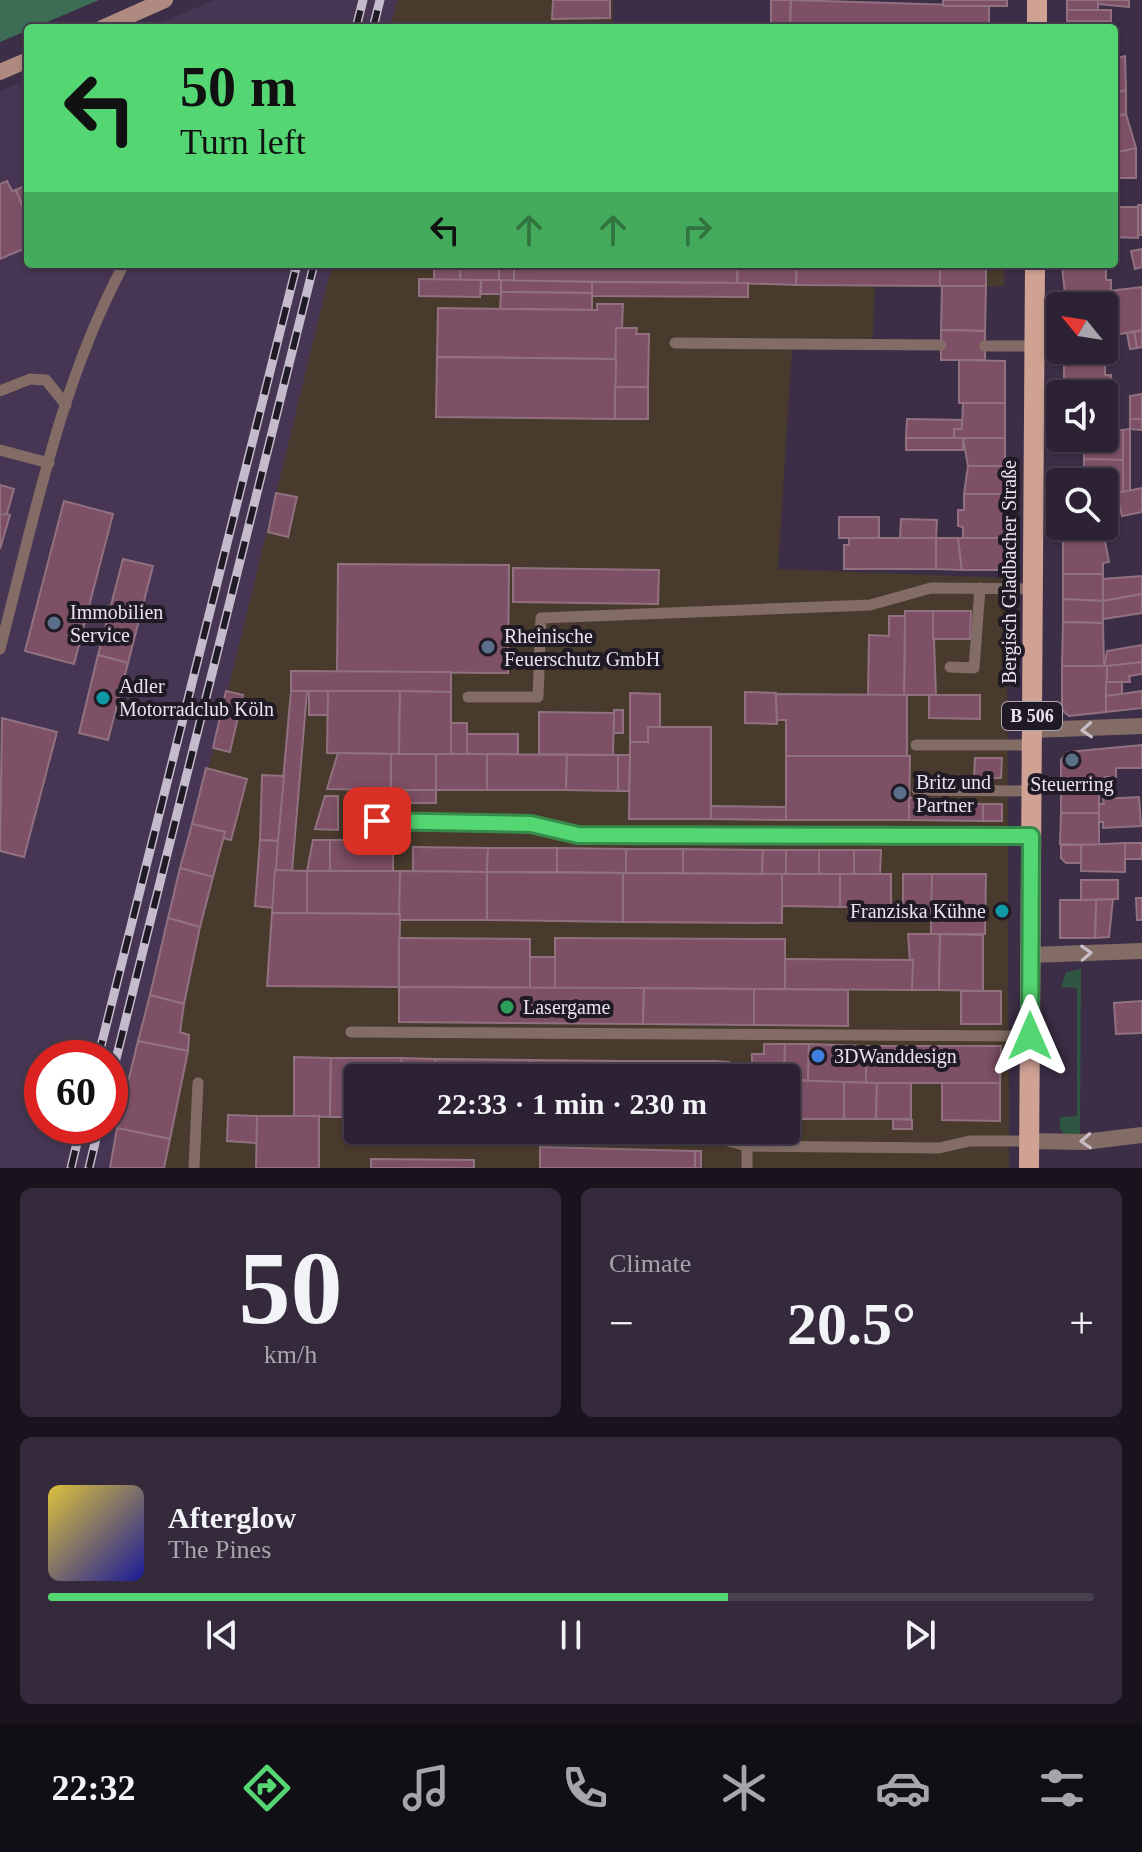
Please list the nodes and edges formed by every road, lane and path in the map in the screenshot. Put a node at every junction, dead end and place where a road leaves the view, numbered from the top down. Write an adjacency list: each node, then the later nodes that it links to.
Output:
1 (165, 0): 3 (street)
2 (1037, 0): 4 (main road)
3 (111, 24)
4 (1037, 24)
5 (24, 62): 6 (street)
6 (0, 72)
7 (122, 268): 14 (lane)
8 (1035, 268): 12 (main road, Bergisch Gladbacher Straße / B 506)
9 (675, 343): 10 (lane)
10 (941, 345)
11 (985, 346): 12 (lane)
12 (1035, 346): 18 (main road, Bergisch Gladbacher Straße / B 506)
13 (0, 391): 14 (lane)
14 (66, 405): 16 (lane)
15 (0, 450): 16 (lane)
16 (49, 463): 19 (lane)
17 (980, 588): 18 (lane); 20 (lane); 21 (lane)
18 (1033, 589): 23 (main road, Bergisch Gladbacher Straße / B 506)
19 (0, 649)
20 (950, 667)
21 (468, 697)
22 (1142, 726): 23 (street, one-way to 23)
23 (1032, 738): 24 (lane); 26 (main road, Bergisch Gladbacher Straße / B 506)
24 (916, 745)
25 (917, 790): 26 (lane)
26 (1032, 791): 28 (main road, Bergisch Gladbacher Straße / B 506)
27 (377, 821): 28 (lane)
28 (1031, 836): 30 (main road, Bergisch Gladbacher Straße / B 506)
29 (1142, 951): 30 (street, one-way to 29)
30 (1031, 955): 32 (main road, Bergisch Gladbacher Straße / B 506)
31 (351, 1032): 32 (lane)
32 (1030, 1036): 35 (main road, Bergisch Gladbacher Straße / B 506)
33 (198, 1083): 38 (lane)
34 (1142, 1135): 35 (street, one-way to 35)
35 (1029, 1141): 37 (lane); 40 (main road, Bergisch Gladbacher Straße / B 506)
36 (739, 1144): 37 (lane)
37 (747, 1146): 39 (lane)
38 (194, 1168)
39 (747, 1168)
40 (1029, 1168)

